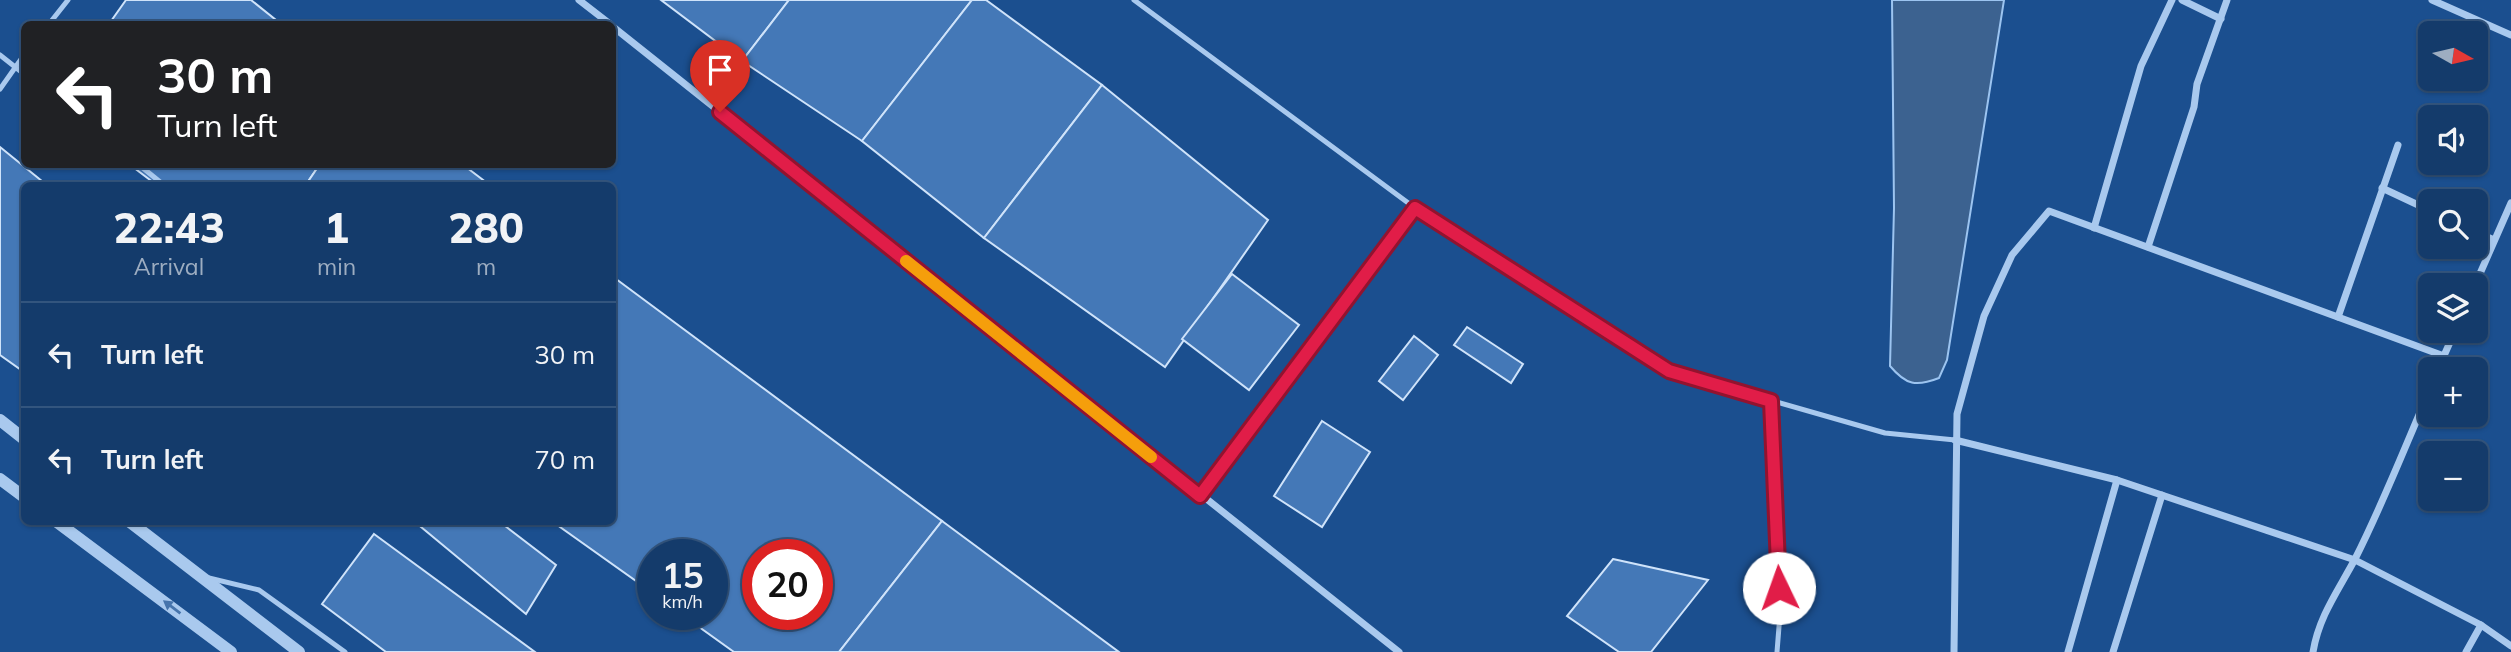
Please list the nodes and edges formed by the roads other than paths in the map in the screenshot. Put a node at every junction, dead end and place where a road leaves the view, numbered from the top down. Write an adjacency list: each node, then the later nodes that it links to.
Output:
1 (68, 0): 9 (lane)
2 (579, 0): 10 (street)
3 (1134, 0): 24 (lane)
4 (2172, 0): 25 (street)
5 (2182, 0): 8 (street)
6 (2227, 0): 8 (street)
7 (2432, 0): 12 (street)
8 (2221, 19): 28 (street)
9 (51, 21)
10 (606, 21)
11 (616, 29): 42 (street)
12 (2511, 35)
13 (0, 55): 15 (lane)
14 (21, 59): 15 (lane)
15 (15, 67): 16 (lane); 17 (lane)
16 (21, 72)
17 (0, 89)
18 (2398, 145): 21 (street)
19 (143, 168): 20 (lane)
20 (159, 182)
21 (2382, 188): 23 (street); 30 (street)
22 (2511, 203): 27 (street)
23 (2418, 205)
24 (1415, 208): 33 (lane); 42 (lane)
25 (2094, 228): 28 (street); 37 (street)
26 (2488, 237): 27 (street)
27 (2494, 240): 29 (street)
28 (2148, 247): 30 (street)
29 (2480, 273)
30 (2338, 317): 32 (street)
31 (2450, 343): 32 (street)
32 (2444, 356)
33 (1771, 401): 37 (lane); 53 (lane)
34 (2418, 417): 45 (street)
35 (0, 420): 36 (street)
36 (21, 437)
37 (1952, 440): 39 (street); 54 (street)
38 (0, 479): 40 (street)
39 (2117, 480): 41 (street); 55 (street)
40 (21, 495)
41 (2162, 495): 45 (street); 56 (street)
42 (1200, 496): 52 (street)
43 (61, 525): 49 (street, one-way to 43)
44 (134, 525): 46 (street)
45 (2355, 560): 47 (street); 57 (street)
46 (200, 576): 50 (street); 51 (lane)
47 (2481, 625): 48 (street); 58 (street)
48 (2511, 646)
49 (229, 650)
50 (299, 652)
51 (345, 652)
52 (1399, 652)
53 (1777, 652)
54 (1954, 652)
55 (2068, 652)
56 (2113, 652)
57 (2313, 652)
58 (2466, 652)

